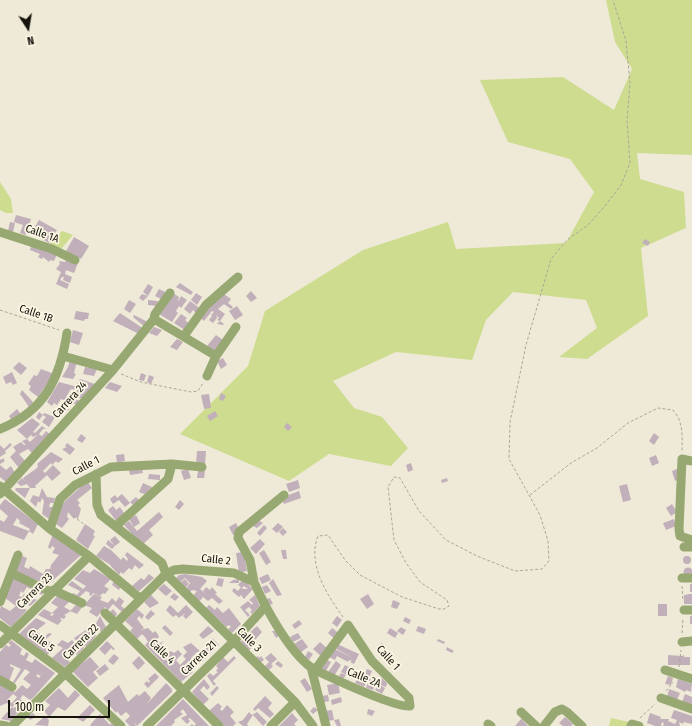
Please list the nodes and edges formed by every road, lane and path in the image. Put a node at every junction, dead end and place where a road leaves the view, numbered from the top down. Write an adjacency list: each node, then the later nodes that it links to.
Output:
1 (613, 0): 23 (path)
2 (0, 232): 3 (street, Calle 1A)
3 (75, 260)
4 (238, 277): 10 (street)
5 (170, 292): 7 (street, Carrera 24)
6 (0, 310): 9 (path, Calle 1B)
7 (154, 319): 10 (street); 13 (street, Carrera 24)
8 (236, 327): 12 (street)
9 (67, 333): 11 (street)
10 (184, 336): 12 (street)
11 (63, 356): 13 (street); 15 (street)
12 (216, 356): 14 (street)
13 (113, 370): 14 (path); 21 (street, Carrera 24)
14 (207, 376)
15 (0, 428)
16 (682, 459): 17 (street); 23 (path); 28 (street)
17 (692, 461)
18 (172, 464): 19 (street); 20 (street, Calle 1); 26 (street)
19 (202, 467)
20 (96, 474): 26 (street); 27 (street, Calle 1)
21 (1, 490): 27 (street)
22 (284, 495): 35 (street)
23 (529, 496): 45 (path)
24 (74, 516): 25 (path)
25 (85, 525)
26 (116, 526): 32 (street)
27 (50, 529): 30 (street)
28 (692, 540)
29 (18, 555): 31 (street)
30 (89, 556): 36 (street, Carrera 23); 37 (street)
31 (11, 573): 36 (street); 38 (street)
32 (166, 574): 35 (street, Calle 2); 37 (street, Carrera 22); 48 (street, Calle 3)
33 (682, 578): 34 (street); 41 (path)
34 (692, 578)
35 (254, 582): 40 (street)
36 (52, 591): 39 (street); 46 (street, Carrera 23)
37 (141, 599): 43 (street, Carrera 22)
38 (0, 602)
39 (82, 603)
40 (265, 606): 48 (street, Carrera 21); 51 (street)
41 (688, 610): 49 (path)
42 (105, 613): 43 (street, Calle 4)
43 (116, 624): 54 (street, Carrera 22); 59 (street, Calle 4)
44 (0, 625): 46 (street, Calle 5)
45 (348, 625): 51 (street); 62 (street, Calle 1)
46 (11, 633): 50 (street, Carrera 23); 54 (street, Calle 5)
47 (692, 641): 49 (street)
48 (233, 642): 59 (street, Carrera 21); 61 (street, Calle 3)
49 (682, 642): 55 (path)
50 (0, 644)
51 (313, 669): 62 (street, Calle 2A); 74 (street)
52 (665, 670): 55 (street)
53 (692, 672): 55 (street)
54 (66, 673): 68 (street, Carrera 22); 69 (street, Calle 5)
55 (678, 675): 56 (street); 60 (path)
56 (692, 679)
57 (0, 680): 58 (street)
58 (12, 687)
59 (183, 690): 70 (street, Carrera 21); 71 (street, Calle 4)
60 (661, 698): 63 (street); 66 (path)
61 (294, 702): 72 (street); 73 (street, Calle 3)
62 (410, 706)
63 (692, 709)
64 (521, 712): 75 (street)
65 (0, 725): 67 (street)
66 (634, 725)
67 (6, 726)
68 (12, 726)
69 (121, 726)
70 (148, 726)
71 (219, 726)
72 (271, 726)
73 (313, 726)
74 (326, 726)
75 (536, 726)
76 (544, 726): 77 (street)
77 (582, 726)

